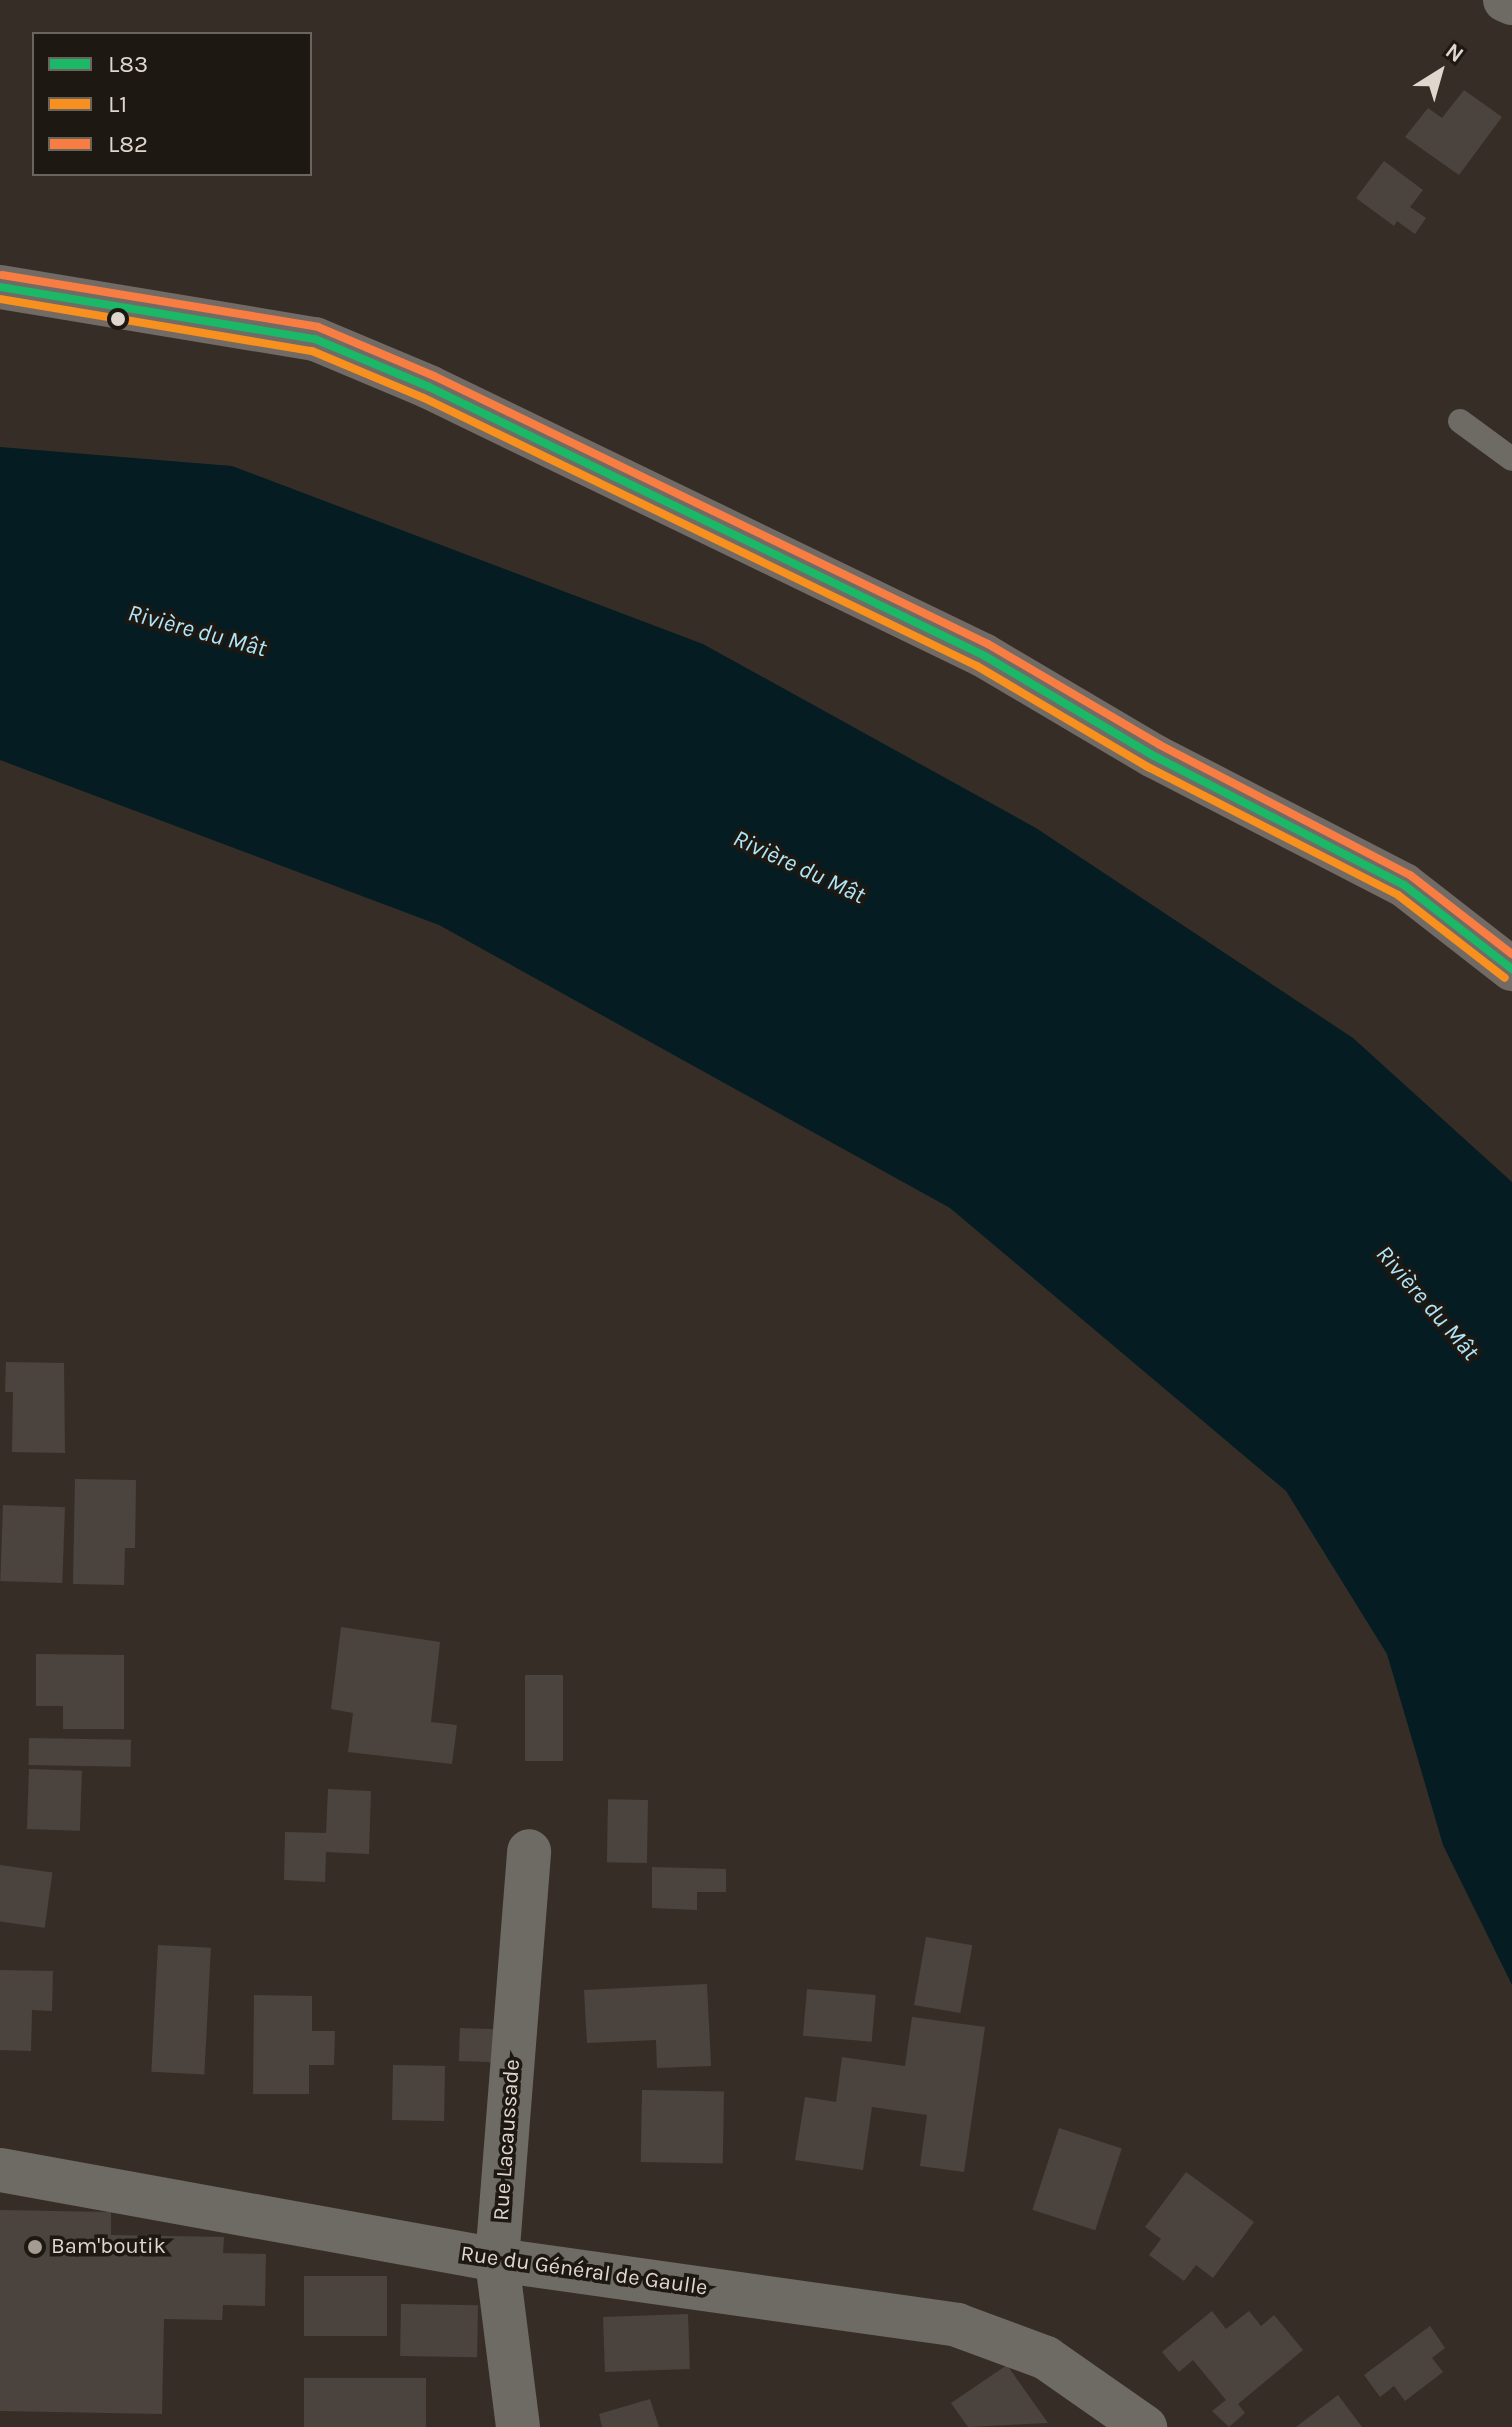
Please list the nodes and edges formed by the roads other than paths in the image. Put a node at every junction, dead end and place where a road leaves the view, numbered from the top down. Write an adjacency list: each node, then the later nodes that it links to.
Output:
1 (1505, 0): 2 (street)
2 (1512, 3)
3 (0, 287): 6 (main road)
4 (1460, 421): 5 (lane)
5 (1512, 459)
6 (1512, 969)
7 (529, 1851): 9 (street, Rue Lacaussade)
8 (0, 2170): 9 (street, Rue du Général de Gaulle)
9 (497, 2260): 10 (street, Rue Lacaussade); 11 (street, Rue du Général de Gaulle)
10 (518, 2427)
11 (1145, 2427)

